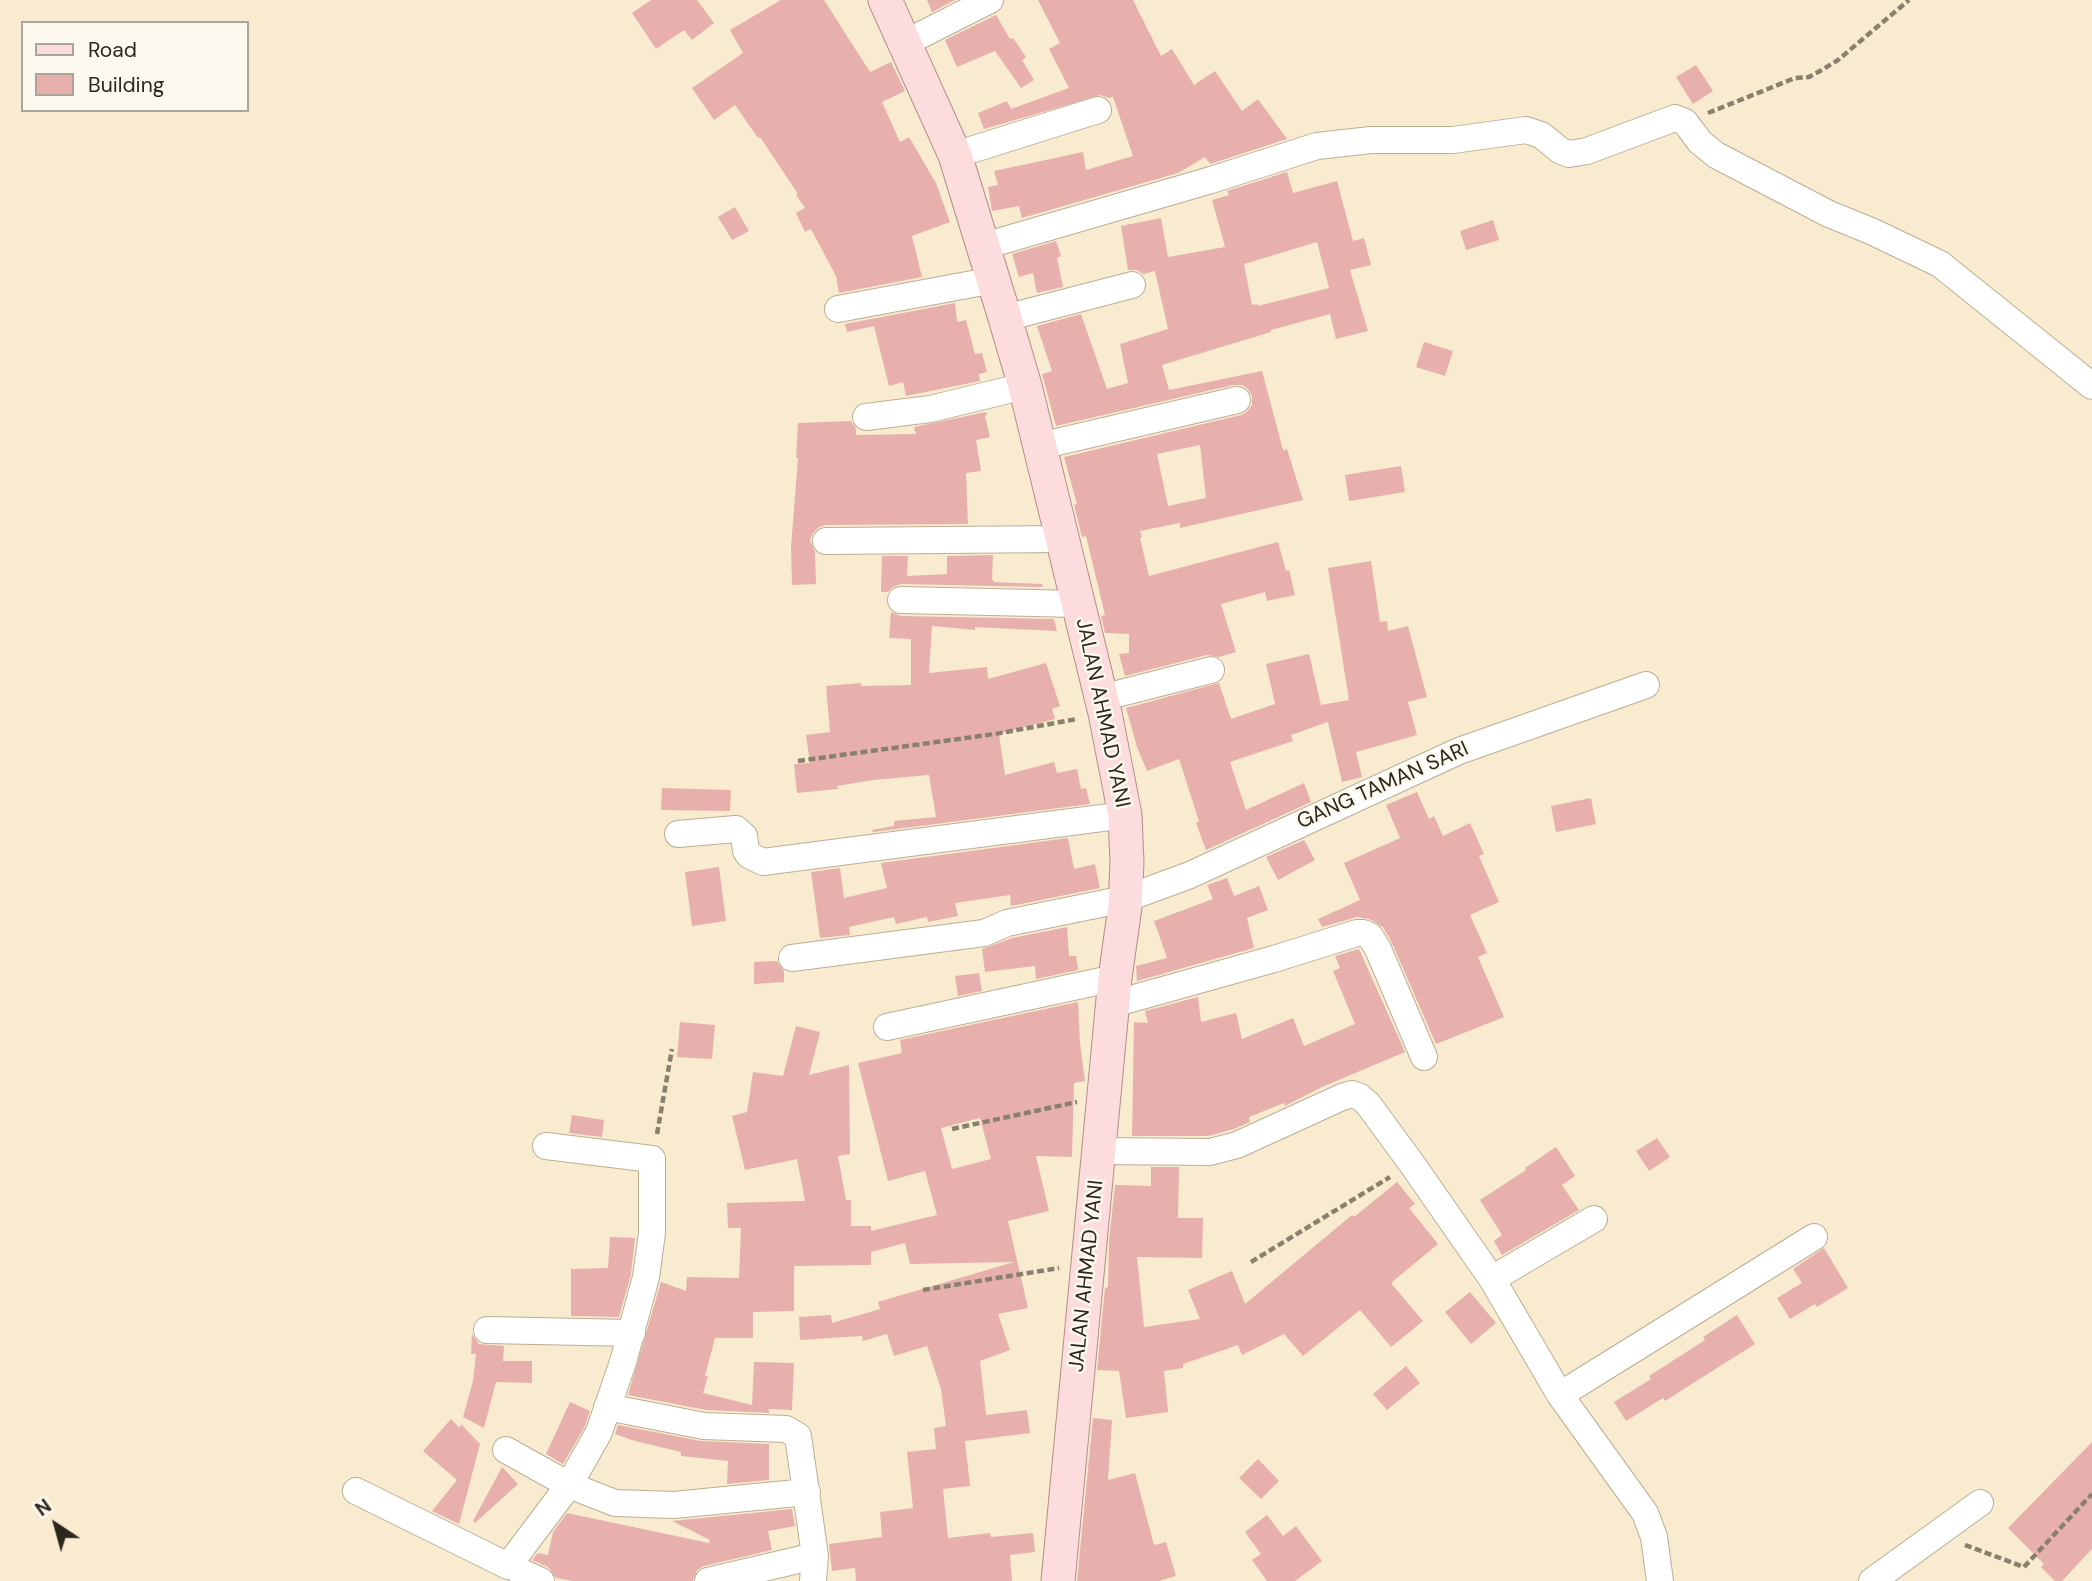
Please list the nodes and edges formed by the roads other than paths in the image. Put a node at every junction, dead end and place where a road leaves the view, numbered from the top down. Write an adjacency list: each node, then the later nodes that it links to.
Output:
1 (885, 0): 3 (main road, JALAN AHMAD YANI)
2 (990, 0): 3 (street)
3 (905, 43): 5 (main road, JALAN AHMAD YANI)
4 (1098, 110): 5 (street)
5 (955, 155): 6 (main road, JALAN AHMAD YANI)
6 (984, 246): 7 (main road, JALAN AHMAD YANI); 12 (street)
7 (994, 280): 9 (street); 10 (main road, JALAN AHMAD YANI)
8 (1132, 285): 10 (street)
9 (838, 309)
10 (1005, 318): 11 (main road, JALAN AHMAD YANI)
11 (1025, 386): 14 (street); 15 (main road, JALAN AHMAD YANI)
12 (2092, 386)
13 (1237, 400): 15 (street)
14 (866, 417)
15 (1040, 446): 16 (main road, JALAN AHMAD YANI)
16 (1063, 539): 17 (street); 19 (main road, JALAN AHMAD YANI)
17 (826, 541)
18 (901, 600): 19 (street)
19 (1078, 604): 22 (main road, JALAN AHMAD YANI)
20 (1211, 670): 22 (street)
21 (1646, 685): 25 (street, GANG TAMAN SARI)
22 (1103, 706): 23 (main road, JALAN AHMAD YANI)
23 (1125, 815): 24 (street); 25 (main road, JALAN AHMAD YANI)
24 (678, 834)
25 (1125, 899): 26 (street, GANG TAMAN SARI); 27 (main road, JALAN AHMAD YANI)
26 (792, 958)
27 (1114, 991): 28 (street); 29 (street); 31 (main road, JALAN AHMAD YANI)
28 (887, 1027)
29 (1424, 1057)
30 (546, 1146): 36 (street)
31 (1099, 1151): 34 (street); 46 (main road, JALAN AHMAD YANI)
32 (1594, 1219): 34 (street)
33 (1814, 1237): 37 (street)
34 (1492, 1279): 37 (street)
35 (487, 1330): 36 (street)
36 (632, 1333): 38 (street)
37 (1560, 1395): 47 (street)
38 (607, 1407): 40 (street); 42 (street)
39 (506, 1450): 40 (street)
40 (569, 1485): 41 (street); 42 (street)
41 (356, 1491)
42 (807, 1492): 44 (street)
43 (1980, 1503): 48 (street)
44 (814, 1568): 45 (street)
45 (708, 1581)
46 (1058, 1581)
47 (1660, 1581)
48 (1872, 1581)

